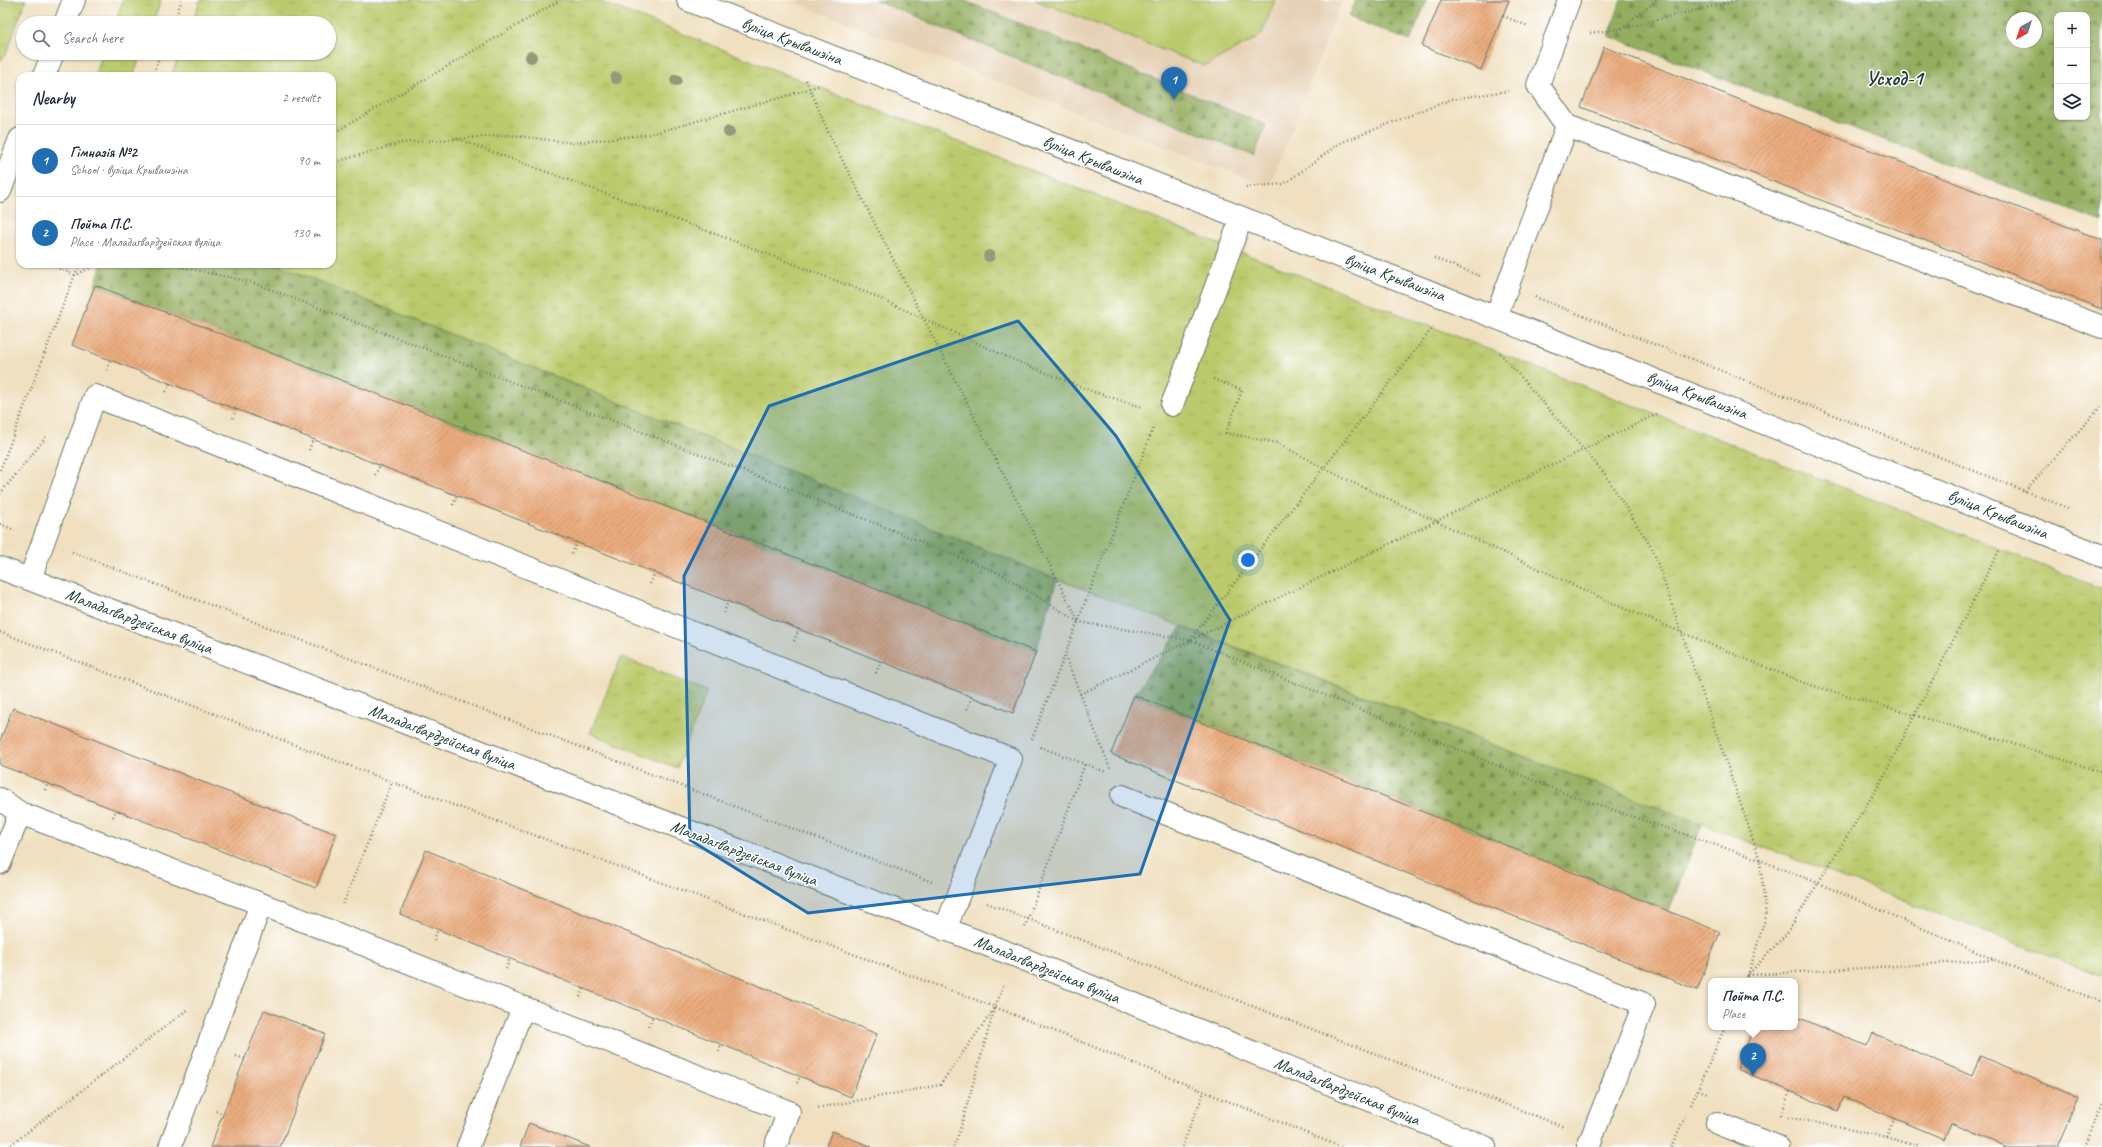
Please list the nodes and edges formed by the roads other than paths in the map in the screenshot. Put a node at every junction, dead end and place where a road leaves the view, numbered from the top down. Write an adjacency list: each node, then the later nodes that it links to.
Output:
1 (74, 0): 4 (street)
2 (688, 0): 10 (street, вуліца Крывашэіна)
3 (1569, 0): 7 (street)
4 (68, 16)
5 (50, 60): 6 (street)
6 (46, 72)
7 (1567, 126): 11 (street); 12 (street)
8 (11, 150): 9 (street)
9 (0, 191)
10 (1241, 219): 11 (street, вуліца Крывашэіна); 13 (street)
11 (1496, 317): 14 (street, вуліца Крывашэіна)
12 (2102, 327)
13 (1172, 405)
14 (2102, 556)
15 (0, 568): 16 (street, Маладагвардзейская вуліца)
16 (30, 579): 22 (street, Маладагвардзейская вуліца); 22 (street)
17 (1122, 796): 25 (street)
18 (0, 799): 19 (street)
19 (20, 813): 20 (street); 21 (street)
20 (0, 863)
21 (261, 904): 23 (street); 26 (street)
22 (945, 930): 29 (street, Маладагвардзейская вуліца)
23 (523, 1008): 27 (street); 28 (street)
24 (1718, 1123): 30 (street)
25 (1590, 1143)
26 (170, 1147)
27 (468, 1147)
28 (775, 1147)
29 (1485, 1147)
30 (1778, 1147)

